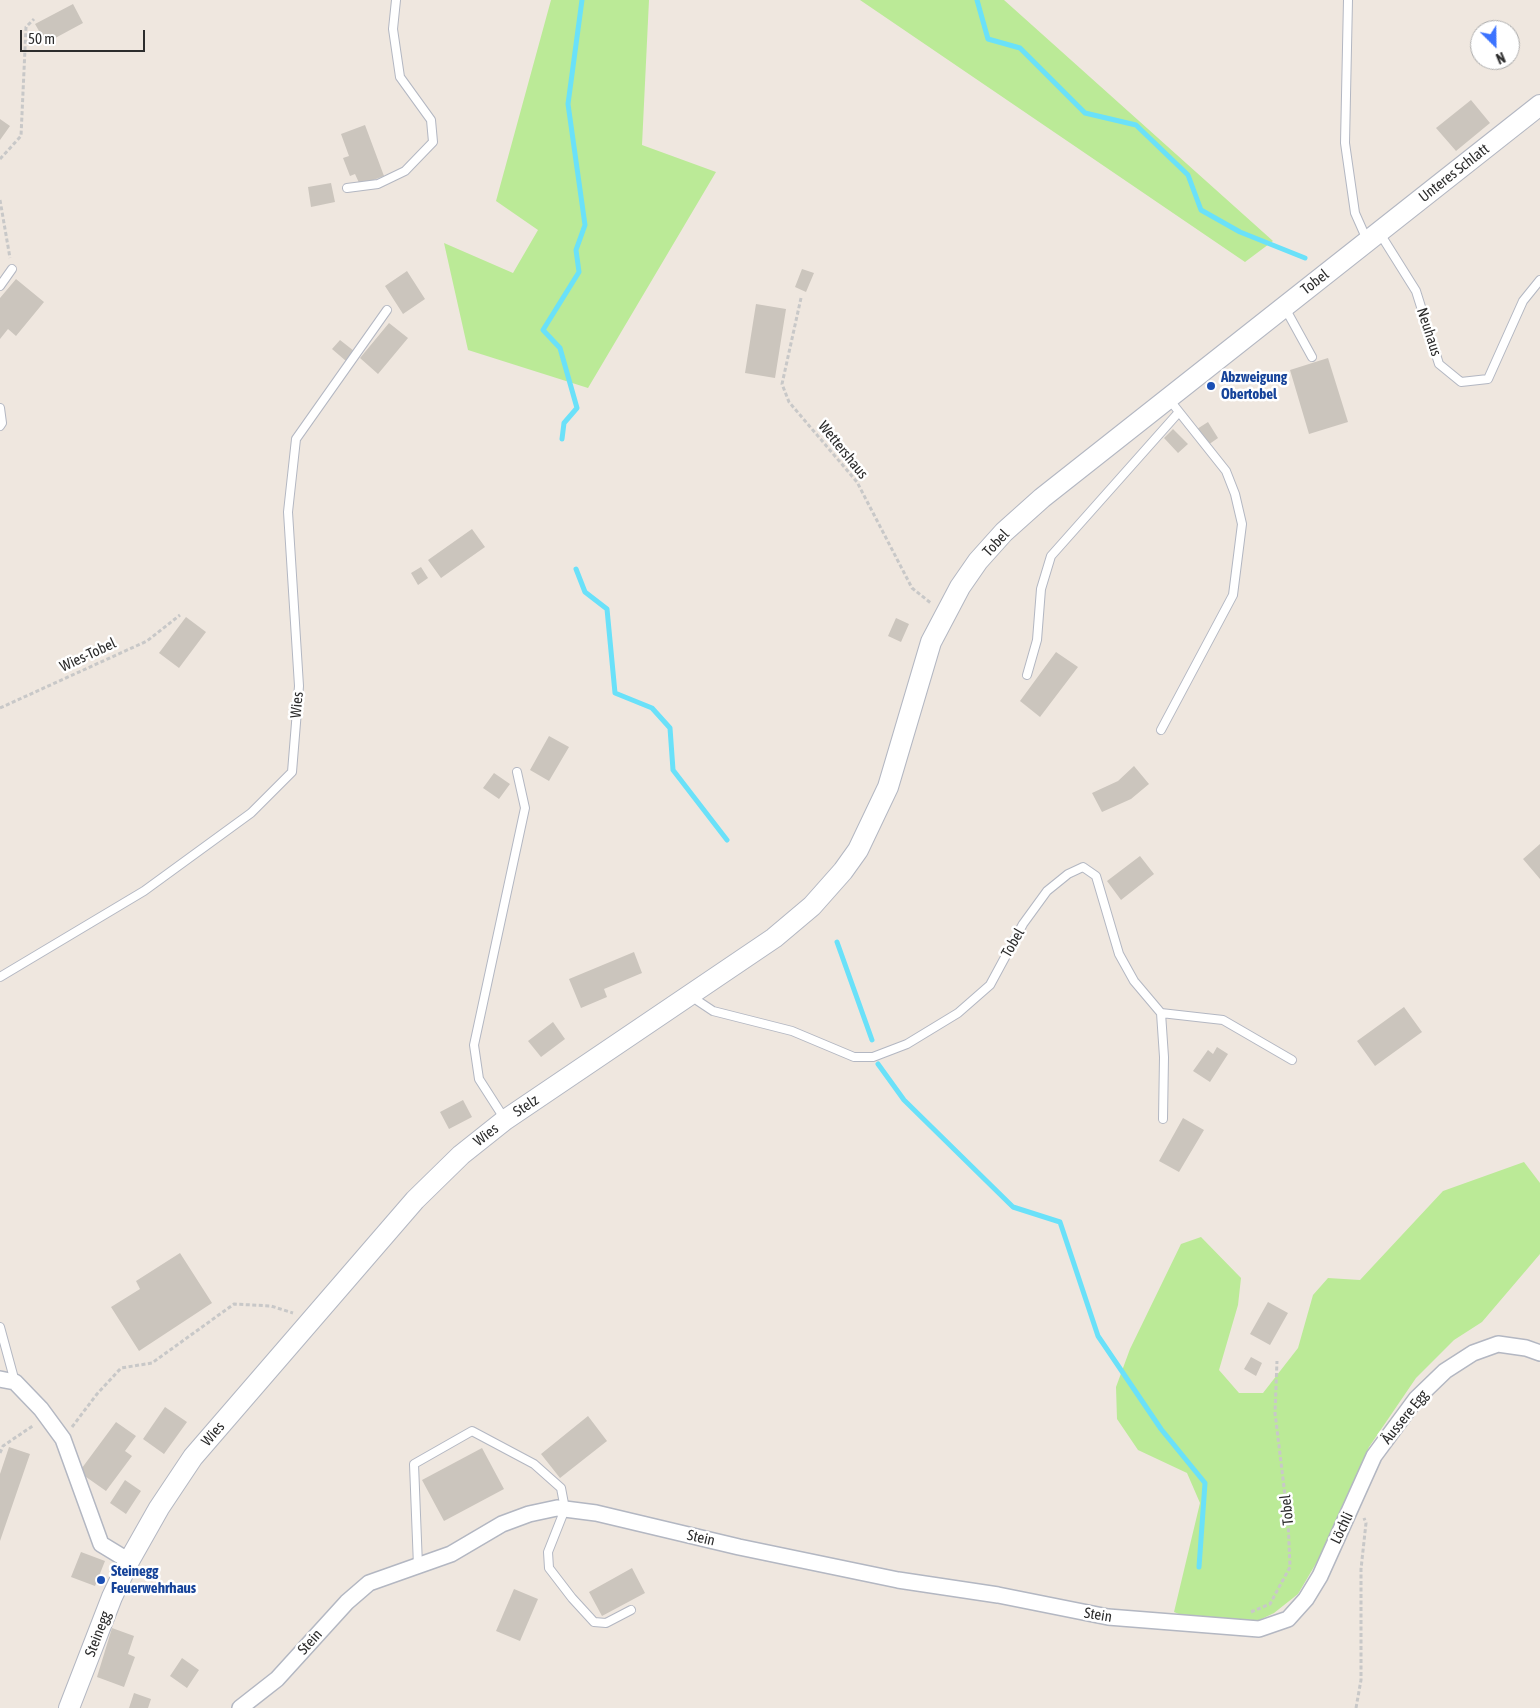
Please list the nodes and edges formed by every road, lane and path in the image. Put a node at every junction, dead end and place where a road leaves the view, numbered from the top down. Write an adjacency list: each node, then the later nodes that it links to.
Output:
1 (396, 0): 6 (lane)
2 (1348, 0): 8 (lane)
3 (34, 19): 5 (path)
4 (1540, 105): 8 (main road, Unteres Schlatt)
5 (0, 159)
6 (347, 188)
7 (0, 200): 9 (path)
8 (1373, 236): 10 (lane, Neuhaus); 13 (main road, Tobel)
9 (12, 269): 11 (lane)
10 (1540, 280)
11 (0, 286)
12 (801, 298): 20 (path, Wettershaus)
13 (1284, 306): 15 (lane); 16 (main road, Tobel)
14 (387, 310): 28 (lane, Wies)
15 (1312, 357)
16 (1174, 405): 23 (lane); 25 (lane); 27 (main road, Tobel)
17 (0, 408): 18 (lane)
18 (0, 426)
19 (937, 596): 20 (path)
20 (932, 604): 21 (path)
21 (929, 612)
22 (180, 615): 24 (path, Wies-Tobel)
23 (1027, 675)
24 (0, 708)
25 (1161, 730)
26 (517, 772): 33 (lane, Stelz)
27 (795, 921): 29 (main road, Stelz)
28 (0, 978)
29 (693, 994): 30 (lane, Tobel); 33 (main road, Stelz)
30 (1161, 1013): 31 (lane); 32 (lane)
31 (1292, 1060)
32 (1163, 1119)
33 (505, 1120): 34 (main road, Wies)
34 (308, 1324): 40 (path); 44 (main road, Wies)
35 (0, 1327): 38 (lane)
36 (1540, 1353): 42 (street, Äussere Egg)
37 (1278, 1361): 47 (path, Tobel)
38 (7, 1380): 39 (street)
39 (47, 1417): 40 (street); 41 (path)
40 (63, 1439): 44 (street)
41 (0, 1452)
42 (1351, 1506): 47 (street, Löchli); 50 (path, Löchli)
43 (565, 1508): 45 (street, Stein); 45 (lane); 46 (lane); 47 (street, Stein)
44 (129, 1561): 48 (main road, Steinegg)
45 (418, 1566): 49 (street, Stein)
46 (631, 1610)
47 (1224, 1627)
48 (69, 1708)
49 (240, 1708)
50 (1356, 1708)

